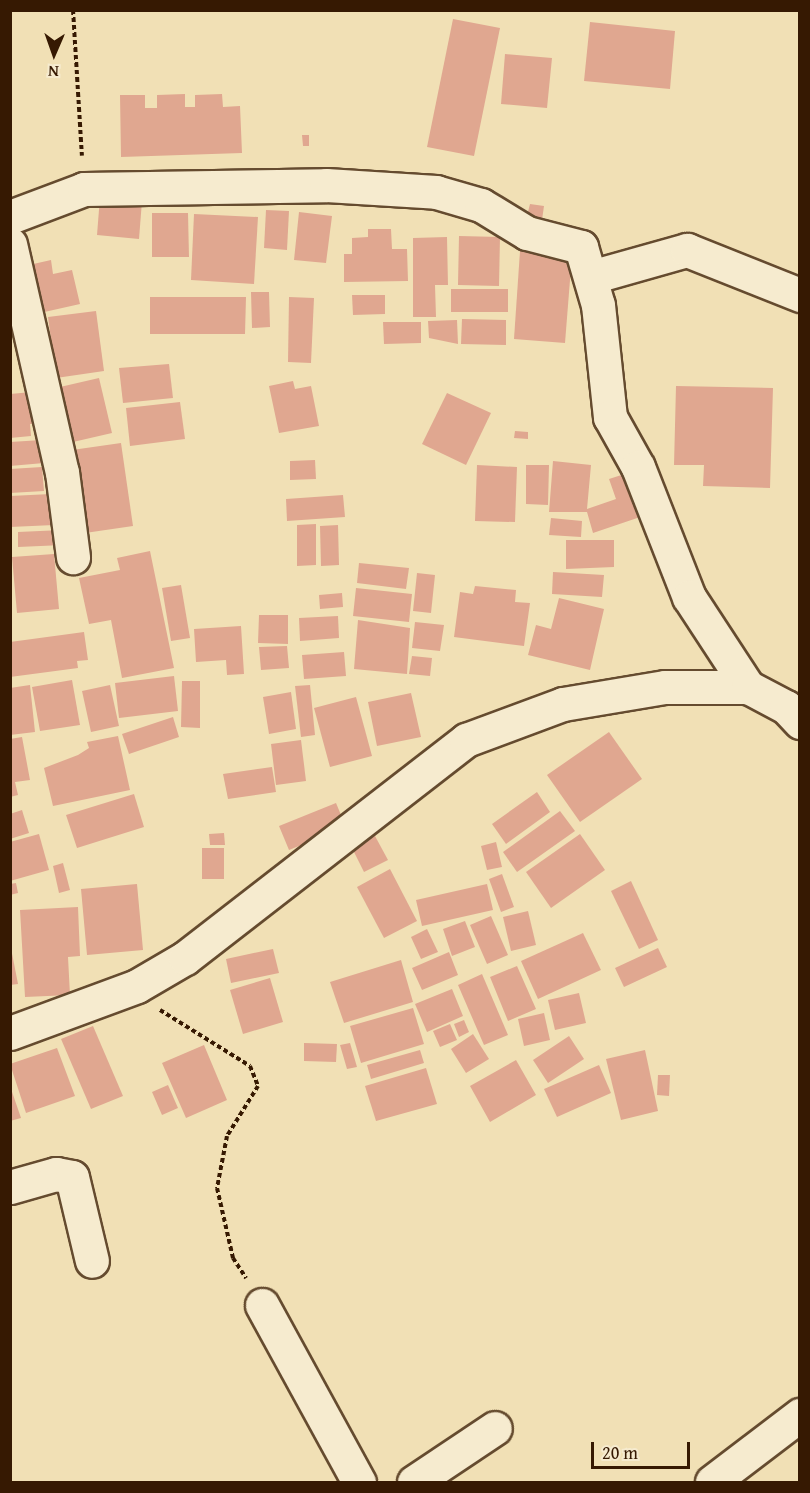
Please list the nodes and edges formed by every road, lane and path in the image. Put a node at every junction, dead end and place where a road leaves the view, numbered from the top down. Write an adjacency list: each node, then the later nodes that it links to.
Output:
1 (73, 10): 2 (path)
2 (84, 189): 3 (street); 5 (street)
3 (10, 218)
4 (10, 244): 7 (street)
5 (591, 277): 6 (street); 8 (street)
6 (800, 296)
7 (73, 557)
8 (748, 687): 9 (street); 10 (street)
9 (800, 722)
10 (130, 989): 11 (street); 14 (path)
11 (10, 1033)
12 (10, 1187): 13 (street)
13 (92, 1261)
14 (262, 1305): 17 (street)
15 (800, 1416): 19 (street)
16 (495, 1428): 18 (street)
17 (360, 1482)
18 (414, 1482)
19 (712, 1482)

